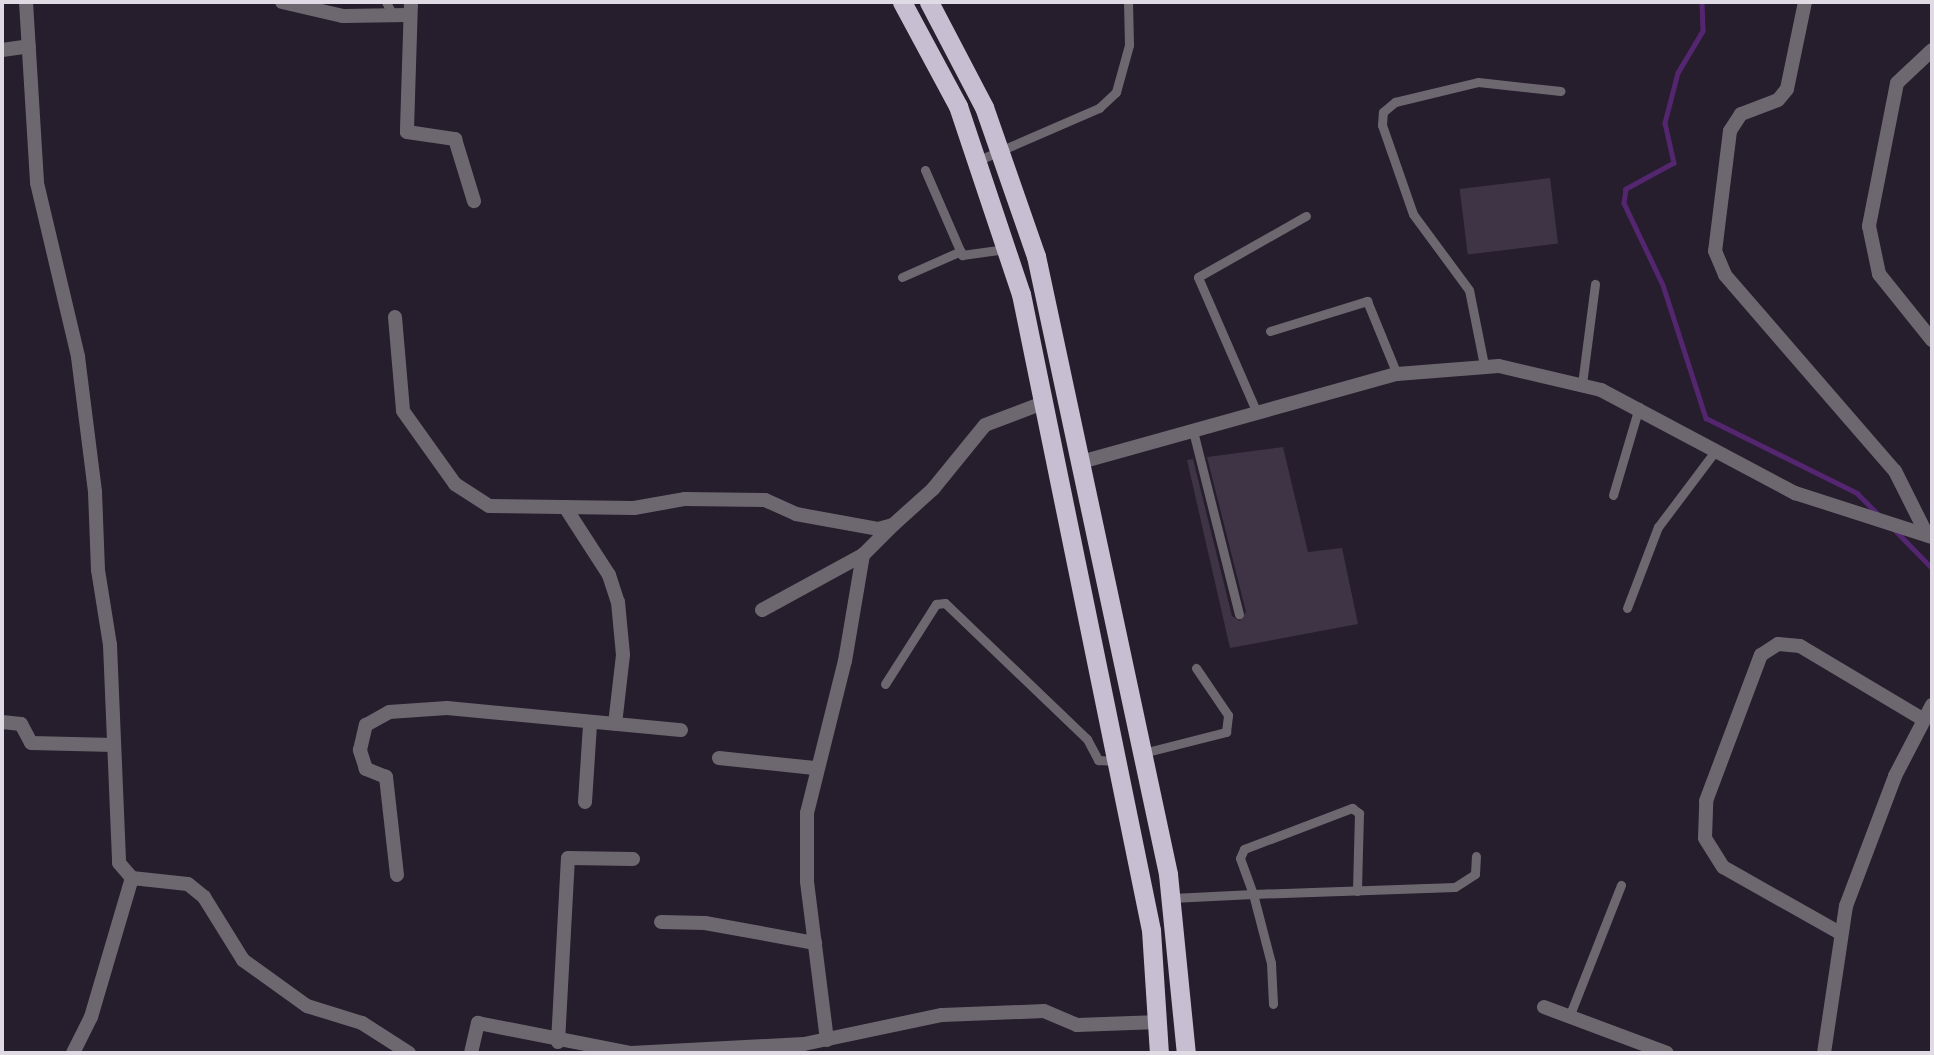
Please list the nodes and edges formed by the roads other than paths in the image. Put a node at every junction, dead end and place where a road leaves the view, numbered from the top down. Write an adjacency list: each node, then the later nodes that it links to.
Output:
1 (26, 2): 8 (street)
2 (282, 2): 7 (street)
3 (902, 2): 13 (highway)
4 (929, 2): 12 (highway)
5 (1128, 2): 12 (lane)
6 (1805, 2): 36 (street)
7 (399, 8): 15 (street)
8 (29, 46): 9 (street); 49 (street)
9 (2, 50)
10 (1932, 50): 23 (street)
11 (1561, 91): 24 (lane)
12 (1003, 152): 13 (lane); 32 (highway)
13 (979, 160): 17 (highway)
14 (925, 170): 18 (lane)
15 (474, 201)
16 (1306, 216): 29 (lane)
17 (1008, 248): 18 (lane); 27 (highway)
18 (961, 251): 19 (lane)
19 (902, 277)
20 (1595, 284): 26 (lane)
21 (395, 317): 34 (street)
22 (1270, 331): 25 (lane)
23 (1932, 340)
24 (1484, 365): 25 (street); 26 (street)
25 (1397, 374): 29 (street)
26 (1582, 384): 28 (street)
27 (1043, 403): 35 (street); 52 (highway)
28 (1639, 405): 31 (street); 33 (lane)
29 (1257, 413): 30 (street)
30 (1193, 431): 32 (street); 40 (lane)
31 (1716, 450): 36 (street); 38 (lane)
32 (1081, 462): 50 (highway)
33 (1614, 495)
34 (565, 507): 35 (street); 46 (street)
35 (893, 525): 37 (street)
36 (1929, 536)
37 (863, 555): 39 (street); 53 (street)
38 (1627, 608)
39 (762, 610)
40 (1239, 614)
41 (1196, 668): 50 (lane)
42 (885, 684): 52 (lane)
43 (1932, 705): 44 (street)
44 (1924, 720): 66 (street); 66 (street)
45 (2, 722): 49 (street)
46 (614, 724): 47 (street); 48 (street)
47 (590, 725): 54 (street); 57 (street)
48 (681, 730)
49 (114, 744): 58 (street)
50 (1143, 752): 52 (highway); 62 (highway)
51 (719, 758): 53 (street)
52 (1117, 760): 65 (highway)
53 (814, 768): 67 (street)
54 (585, 802)
55 (1476, 856): 60 (lane)
56 (633, 859): 73 (street)
57 (397, 875)
58 (132, 878): 75 (street); 76 (street)
59 (1621, 885): 70 (lane)
60 (1357, 891): 61 (lane); 61 (lane)
61 (1253, 894): 62 (lane); 68 (lane)
62 (1172, 898): 64 (highway)
63 (661, 922): 67 (street)
64 (1177, 928): 65 (highway); 79 (highway)
65 (1151, 930): 71 (highway)
66 (1840, 933): 81 (street)
67 (815, 943): 72 (street)
68 (1273, 1004)
69 (1544, 1007): 70 (street)
70 (1569, 1017): 80 (street)
71 (1159, 1022): 72 (street); 78 (highway)
72 (827, 1040): 74 (street)
73 (558, 1042): 74 (street); 77 (street)
74 (802, 1049)
75 (73, 1053)
76 (409, 1053)
77 (471, 1053)
78 (1159, 1053)
79 (1185, 1053)
80 (1667, 1053)
81 (1824, 1053)

